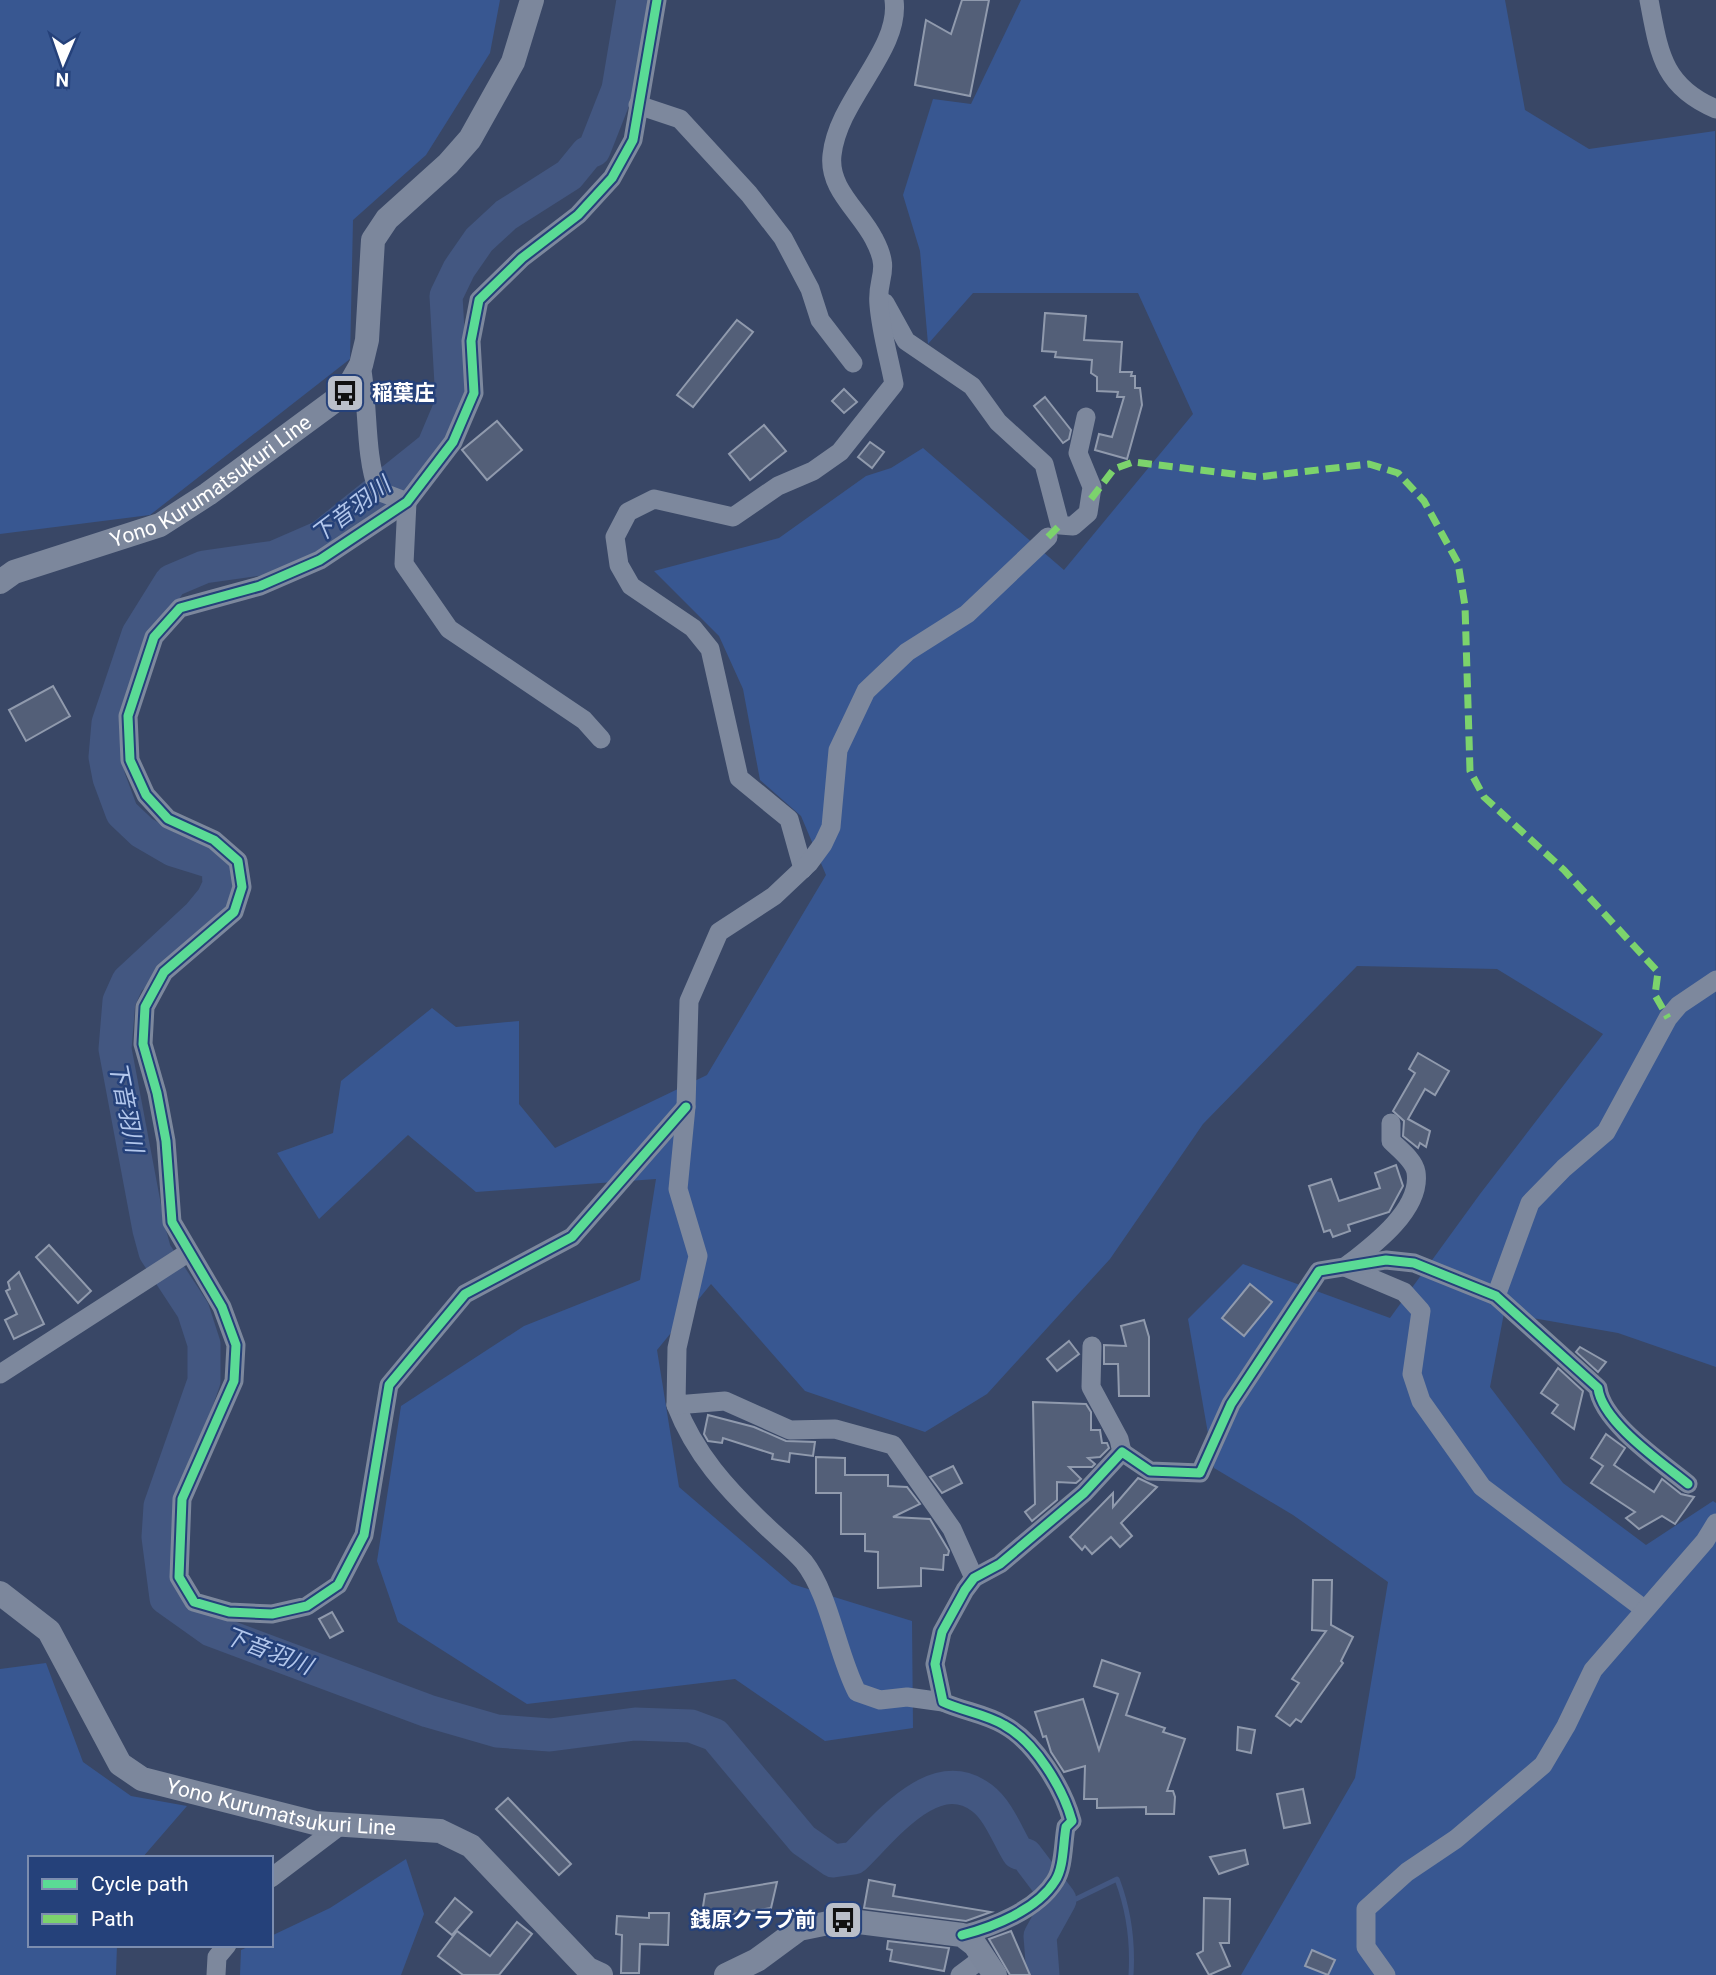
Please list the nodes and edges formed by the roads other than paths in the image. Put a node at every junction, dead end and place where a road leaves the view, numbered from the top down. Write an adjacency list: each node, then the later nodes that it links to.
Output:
1 (532, 0): 9 (main road, Yono Kurumatsukuri Line)
2 (657, 0): 5 (street)
3 (894, 0): 7 (street)
4 (1650, 0): 6 (street)
5 (638, 105): 8 (street); 11 (street)
6 (1716, 109)
7 (881, 293): 10 (street); 15 (street)
8 (853, 363)
9 (361, 365): 11 (street); 13 (main road, Yono Kurumatsukuri Line)
10 (1086, 417)
11 (407, 502): 14 (street); 19 (street)
12 (1048, 537): 15 (street)
13 (0, 582)
14 (601, 739)
15 (803, 869): 17 (street)
16 (1716, 980): 21 (street)
17 (686, 1107): 19 (street); 24 (street)
18 (1391, 1123): 20 (street)
19 (189, 1252): 23 (street)
20 (1346, 1267): 21 (street); 25 (street); 30 (street)
21 (1496, 1296): 26 (street)
22 (1092, 1346): 25 (street)
23 (0, 1374)
24 (676, 1405): 28 (street); 31 (street)
25 (1122, 1452): 28 (street)
26 (1688, 1484)
27 (1716, 1523): 30 (street)
28 (974, 1578): 31 (street)
29 (0, 1593): 32 (main road, Yono Kurumatsukuri Line)
30 (1644, 1609): 41 (street)
31 (943, 1702): 34 (street)
32 (341, 1825): 33 (street); 38 (main road, Yono Kurumatsukuri Line)
33 (273, 1876)
34 (962, 1936): 36 (main road); 39 (main road)
35 (225, 1947): 37 (street)
36 (989, 1966): 40 (street)
37 (216, 1975)
38 (601, 1975)
39 (726, 1975)
40 (960, 1975)
41 (1386, 1975)

